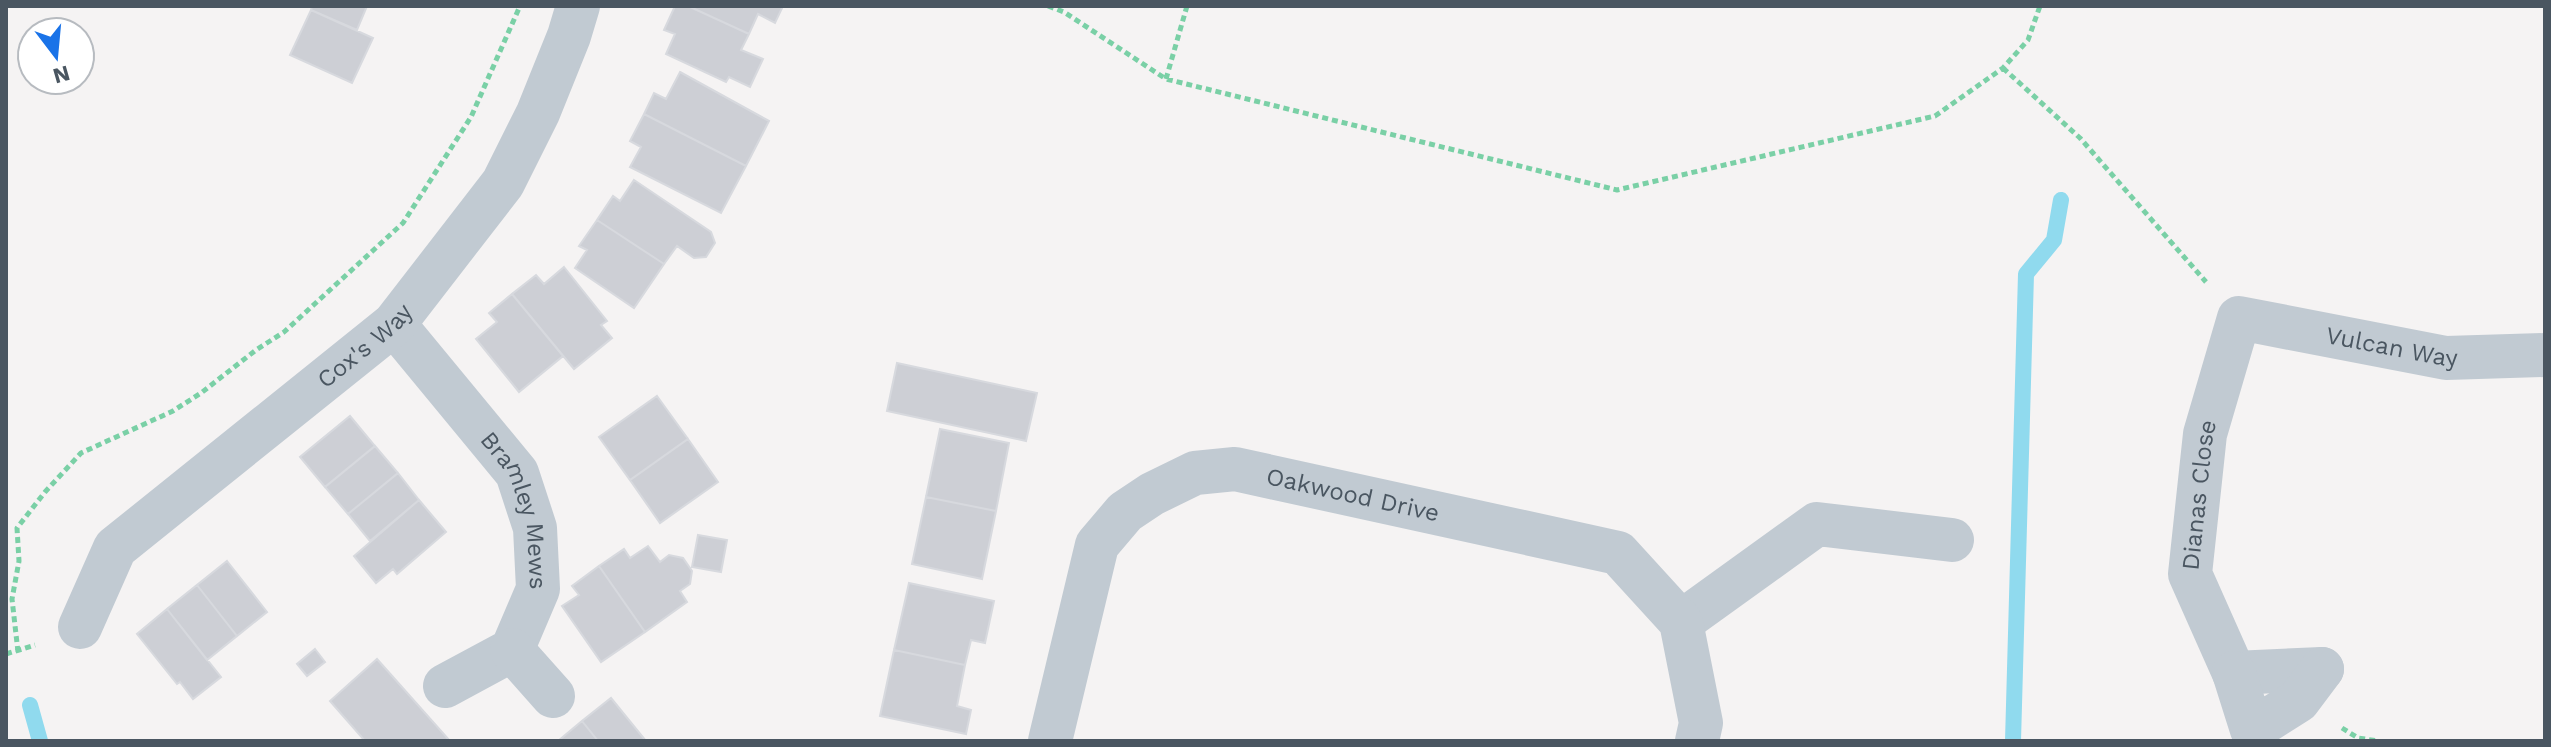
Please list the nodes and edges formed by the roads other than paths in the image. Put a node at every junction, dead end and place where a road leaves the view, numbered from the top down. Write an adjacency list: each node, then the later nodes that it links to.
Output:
1 (578, 6): 3 (street, Cox's Way)
2 (2239, 318): 4 (street, Vulcan Way); 9 (street, Dianas Close)
3 (394, 324): 7 (street, Cox's Way); 8 (street, Bramley Mews)
4 (2545, 355)
5 (1952, 540): 6 (street)
6 (1681, 622): 12 (street, Oakwood Drive); 13 (street)
7 (80, 627)
8 (512, 650): 10 (street); 11 (street)
9 (2234, 673): 9 (street, Dianas Close)
10 (445, 686)
11 (553, 696)
12 (1050, 741)
13 (1697, 741)

